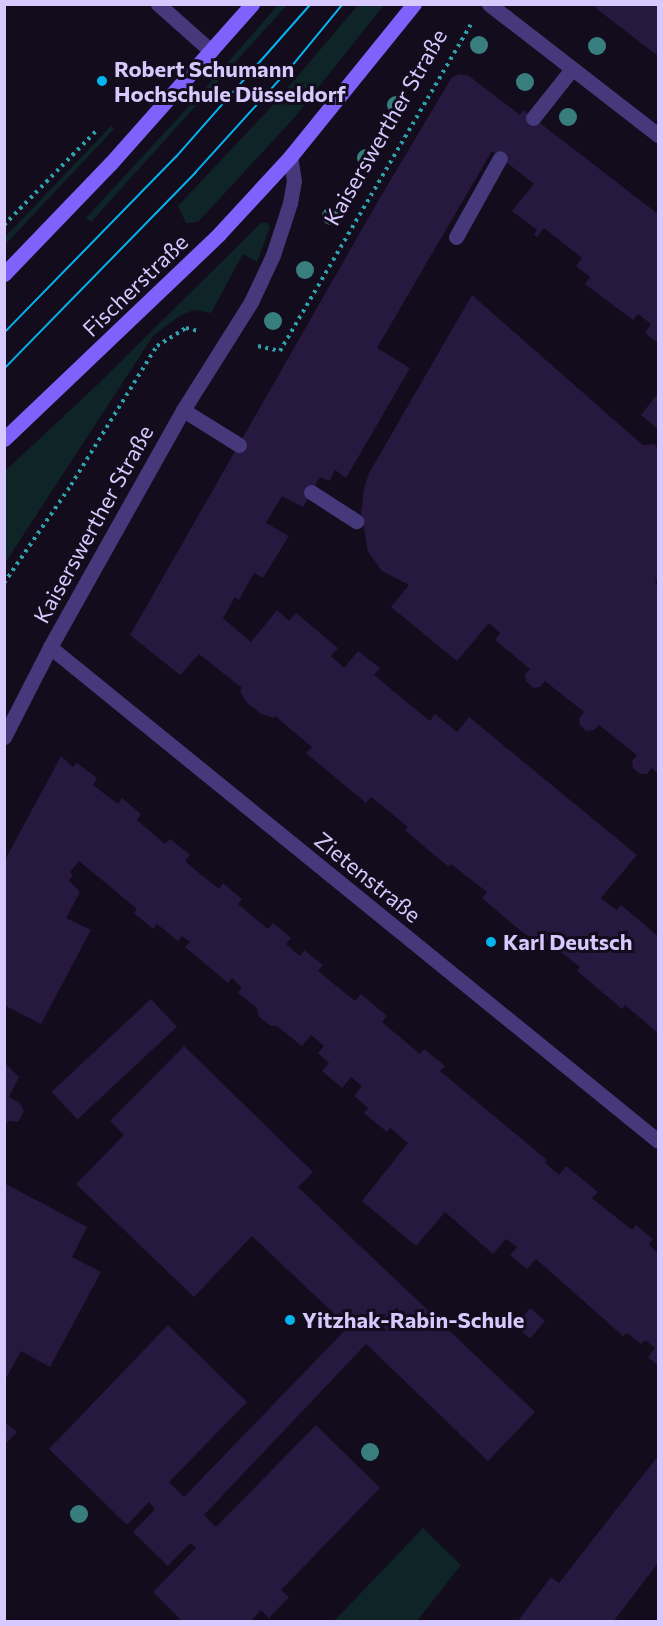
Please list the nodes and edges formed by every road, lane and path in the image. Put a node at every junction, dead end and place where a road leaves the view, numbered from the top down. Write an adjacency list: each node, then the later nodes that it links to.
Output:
1 (158, 4): 5 (street)
2 (252, 4): 5 (main road)
3 (414, 4): 9 (main road, Kaiserswerther Straße)
4 (483, 10): 6 (street); 14 (path, Kaiserswerther Straße)
5 (211, 51): 12 (main road)
6 (572, 69): 7 (street); 8 (street)
7 (533, 118)
8 (658, 135)
9 (290, 157): 14 (street, Kaiserswerther Straße); 16 (main road, Fischerstraße)
10 (500, 158): 11 (street)
11 (456, 237)
12 (4, 274)
13 (186, 328): 20 (path)
14 (230, 338): 15 (street, Kaiserswerther Straße)
15 (183, 411): 17 (street); 21 (street, Kaiserswerther Straße)
16 (4, 439)
17 (239, 445)
18 (311, 492): 19 (street)
19 (356, 520)
20 (4, 584)
21 (50, 647): 22 (street, Kaiserswerther Straße); 23 (street, Zietenstraße)
22 (4, 737)
23 (658, 1141)

